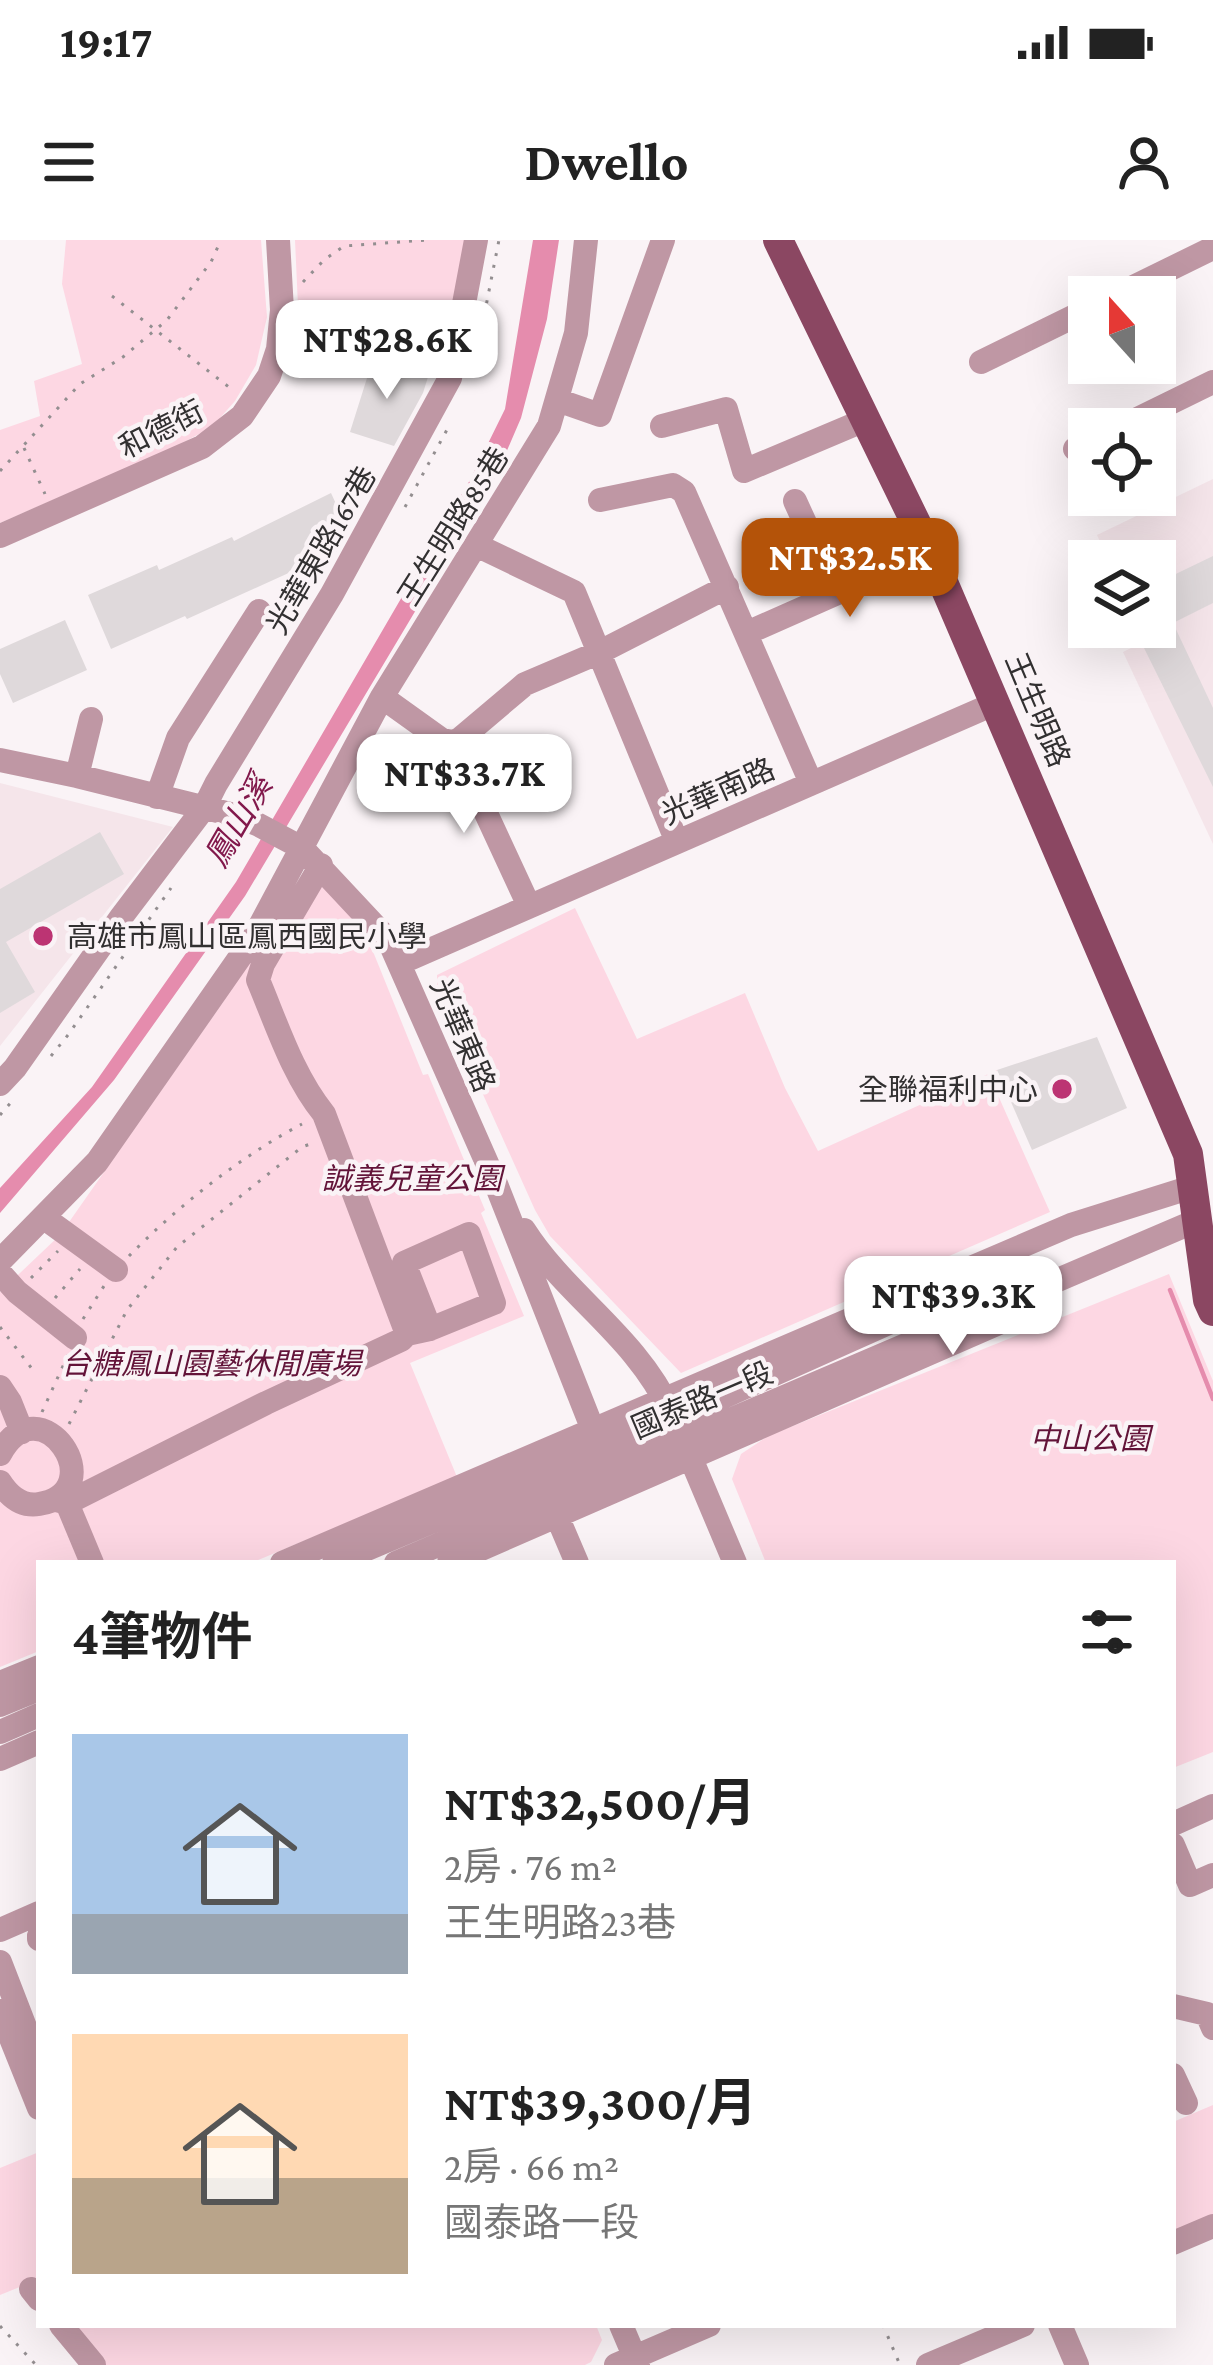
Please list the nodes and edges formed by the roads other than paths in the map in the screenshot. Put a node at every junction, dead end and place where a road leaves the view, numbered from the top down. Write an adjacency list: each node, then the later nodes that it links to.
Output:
1 (278, 240): 17 (street, 和德街)
2 (476, 240): 33 (street, 光華東路167巷)
3 (586, 240): 11 (street, 王生明路85巷)
4 (663, 240): 11 (street)
5 (778, 240): 13 (main road, 王生明路)
6 (1213, 248): 7 (street)
7 (1156, 276)
8 (1068, 319): 9 (street)
9 (981, 362)
10 (1213, 382): 12 (street)
11 (557, 400): 18 (street, 王生明路85巷)
12 (1160, 408)
13 (865, 419): 14 (street); 19 (main road, 王生明路)
14 (662, 425)
15 (600, 500): 20 (street)
16 (795, 501): 21 (street)
17 (0, 536)
18 (476, 545): 24 (street); 25 (street, 王生明路85巷)
19 (930, 552): 21 (street); 26 (main road, 王生明路)
20 (728, 587): 23 (street); 24 (street)
21 (837, 593): 23 (street)
22 (259, 611): 32 (street)
23 (747, 632): 31 (street)
24 (600, 652): 28 (street); 34 (street)
25 (382, 697): 28 (street); 35 (street, 王生明路85巷)
26 (996, 703): 31 (street, 光華南路); 40 (main road, 王生明路)
27 (91, 719): 30 (street)
28 (453, 742): 36 (street)
29 (0, 760): 30 (street)
30 (77, 776): 32 (street)
31 (811, 783): 34 (street, 光華南路)
32 (157, 797): 33 (street)
33 (204, 808): 35 (street); 38 (street, 光華東路167巷)
34 (677, 842): 36 (street, 光華南路)
35 (312, 857): 37 (street, 光華東路); 41 (street); 54 (street)
36 (530, 906): 37 (street, 光華南路)
37 (400, 964): 39 (street, 光華東路)
38 (0, 1084)
39 (494, 1179): 49 (street, 光華東路); 50 (street, 光華東路)
40 (1205, 1198): 42 (main road); 46 (main road); 50 (street, 國泰路一段); 50 (street, 國泰路一段)
41 (43, 1217): 43 (street); 44 (street)
42 (1213, 1253)
43 (0, 1261)
44 (116, 1270)
45 (9, 1282): 47 (street)
46 (1213, 1311)
47 (75, 1338)
48 (0, 1387): 51 (street)
49 (593, 1430): 50 (street, 國泰路一段); 57 (street, 國泰路一段)
50 (679, 1430): 55 (street, 國泰路一段); 58 (street, 國泰路一段); 59 (street, 國泰路一段); 62 (street, 光華東路)
51 (28, 1431): 52 (street); 54 (street)
52 (0, 1454)
53 (0, 1481): 54 (street)
54 (60, 1501): 56 (street)
55 (557, 1516): 60 (street, 國泰路一段); 61 (street)
56 (90, 1560)
57 (290, 1560)
58 (342, 1560)
59 (402, 1560)
60 (455, 1560)
61 (576, 1560)
62 (734, 1560)
63 (36, 1668): 64 (street)
64 (0, 1683)
65 (36, 1690): 66 (street)
66 (0, 1705)
67 (36, 1716): 68 (street)
68 (0, 1732)
69 (36, 1743): 70 (street)
70 (0, 1759)
71 (1213, 1806): 72 (street)
72 (1176, 1823)
73 (1176, 1852): 74 (street)
74 (1213, 1875)
75 (36, 1915): 76 (street)
76 (2, 1947): 80 (street)
77 (1176, 2007): 79 (street)
78 (0, 2012): 80 (street)
79 (1211, 2018)
80 (33, 2061)
81 (1176, 2081): 82 (street)
82 (1186, 2103)
83 (1213, 2226): 84 (street)
84 (1176, 2242)
85 (63, 2328): 91 (street)
86 (622, 2328): 90 (street)
87 (703, 2328): 90 (street)
88 (1016, 2328): 92 (street)
89 (1061, 2328): 93 (street)
90 (630, 2362)
91 (94, 2365)
92 (928, 2365)
93 (1077, 2365)

